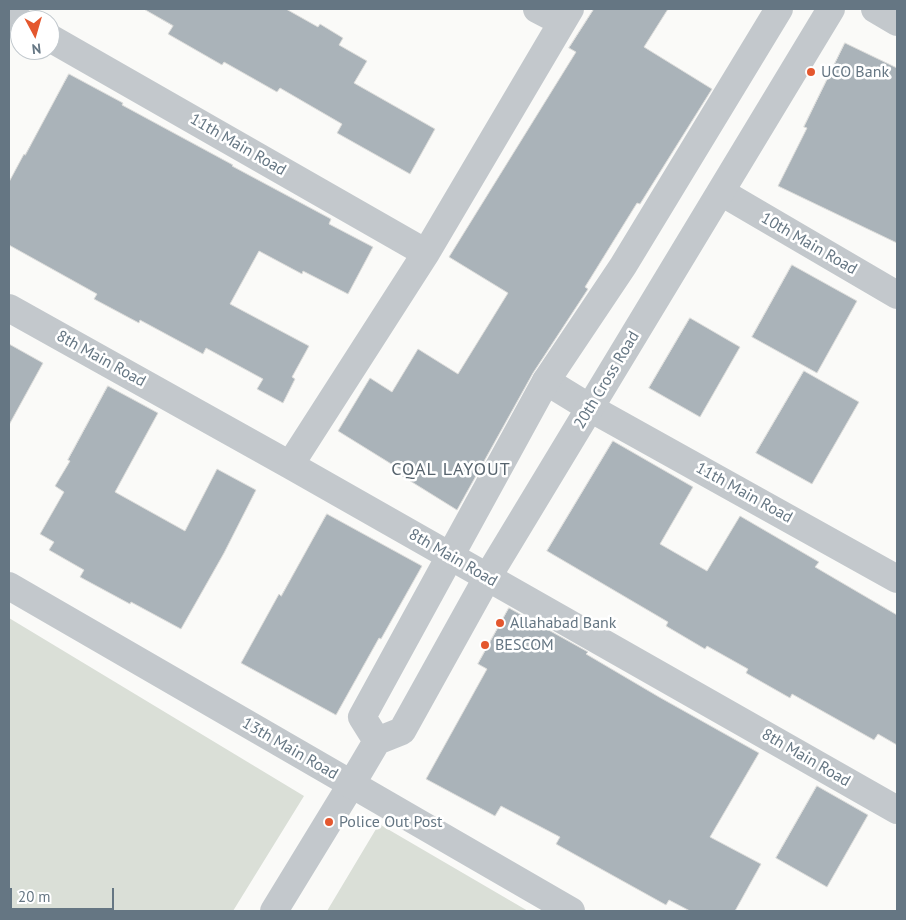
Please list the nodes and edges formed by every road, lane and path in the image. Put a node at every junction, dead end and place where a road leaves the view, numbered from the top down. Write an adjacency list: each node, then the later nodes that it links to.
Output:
1 (537, 9): 5 (street)
2 (779, 9): 12 (street)
3 (831, 9): 8 (street, 20th Cross Road)
4 (875, 9): 6 (street)
5 (566, 15): 9 (street)
6 (897, 22)
7 (60, 44): 9 (street, 11th Main Road)
8 (720, 192): 10 (street, 10th Main Road); 13 (street, 20th Cross Road)
9 (426, 253): 14 (street)
10 (897, 295)
11 (9, 308): 14 (street, 8th Main Road)
12 (546, 381): 13 (street, 11th Main Road); 15 (street)
13 (590, 408): 16 (street, 20th Cross Road); 17 (street, 11th Main Road)
14 (290, 465): 15 (street, 8th Main Road)
15 (449, 556): 16 (street, 8th Main Road); 19 (street)
16 (487, 578): 19 (street, 20th Cross Road); 21 (street, 8th Main Road)
17 (897, 579)
18 (9, 586): 20 (street, 13th Main Road)
19 (377, 741): 20 (street)
20 (351, 785): 22 (street); 23 (street, 13th Main Road)
21 (897, 810)
22 (274, 911)
23 (571, 911)

